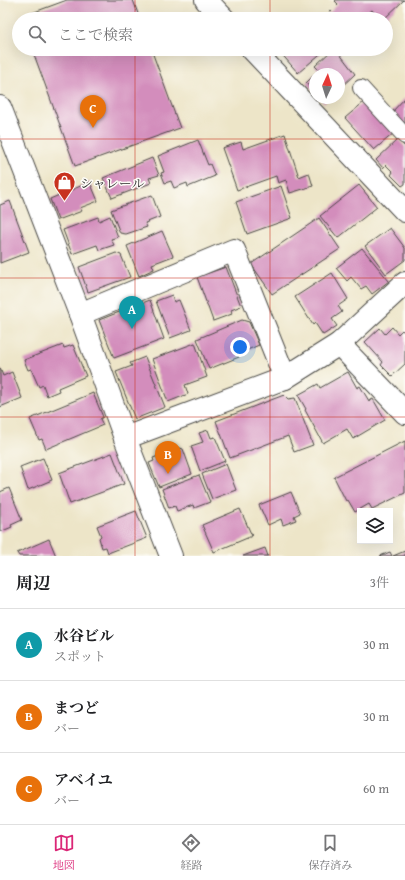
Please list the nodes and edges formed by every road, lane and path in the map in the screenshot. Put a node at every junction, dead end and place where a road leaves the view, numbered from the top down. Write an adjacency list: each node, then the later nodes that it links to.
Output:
1 (206, 0): 2 (street)
2 (217, 12)
3 (259, 56): 7 (street)
4 (361, 88): 6 (lane)
5 (0, 107): 9 (street)
6 (405, 136)
7 (405, 211)
8 (405, 284): 10 (street)
9 (80, 314): 11 (street); 13 (street)
10 (339, 344): 11 (street); 12 (street)
11 (285, 378): 13 (street)
12 (405, 413)
13 (125, 438): 14 (street)
14 (171, 556)

